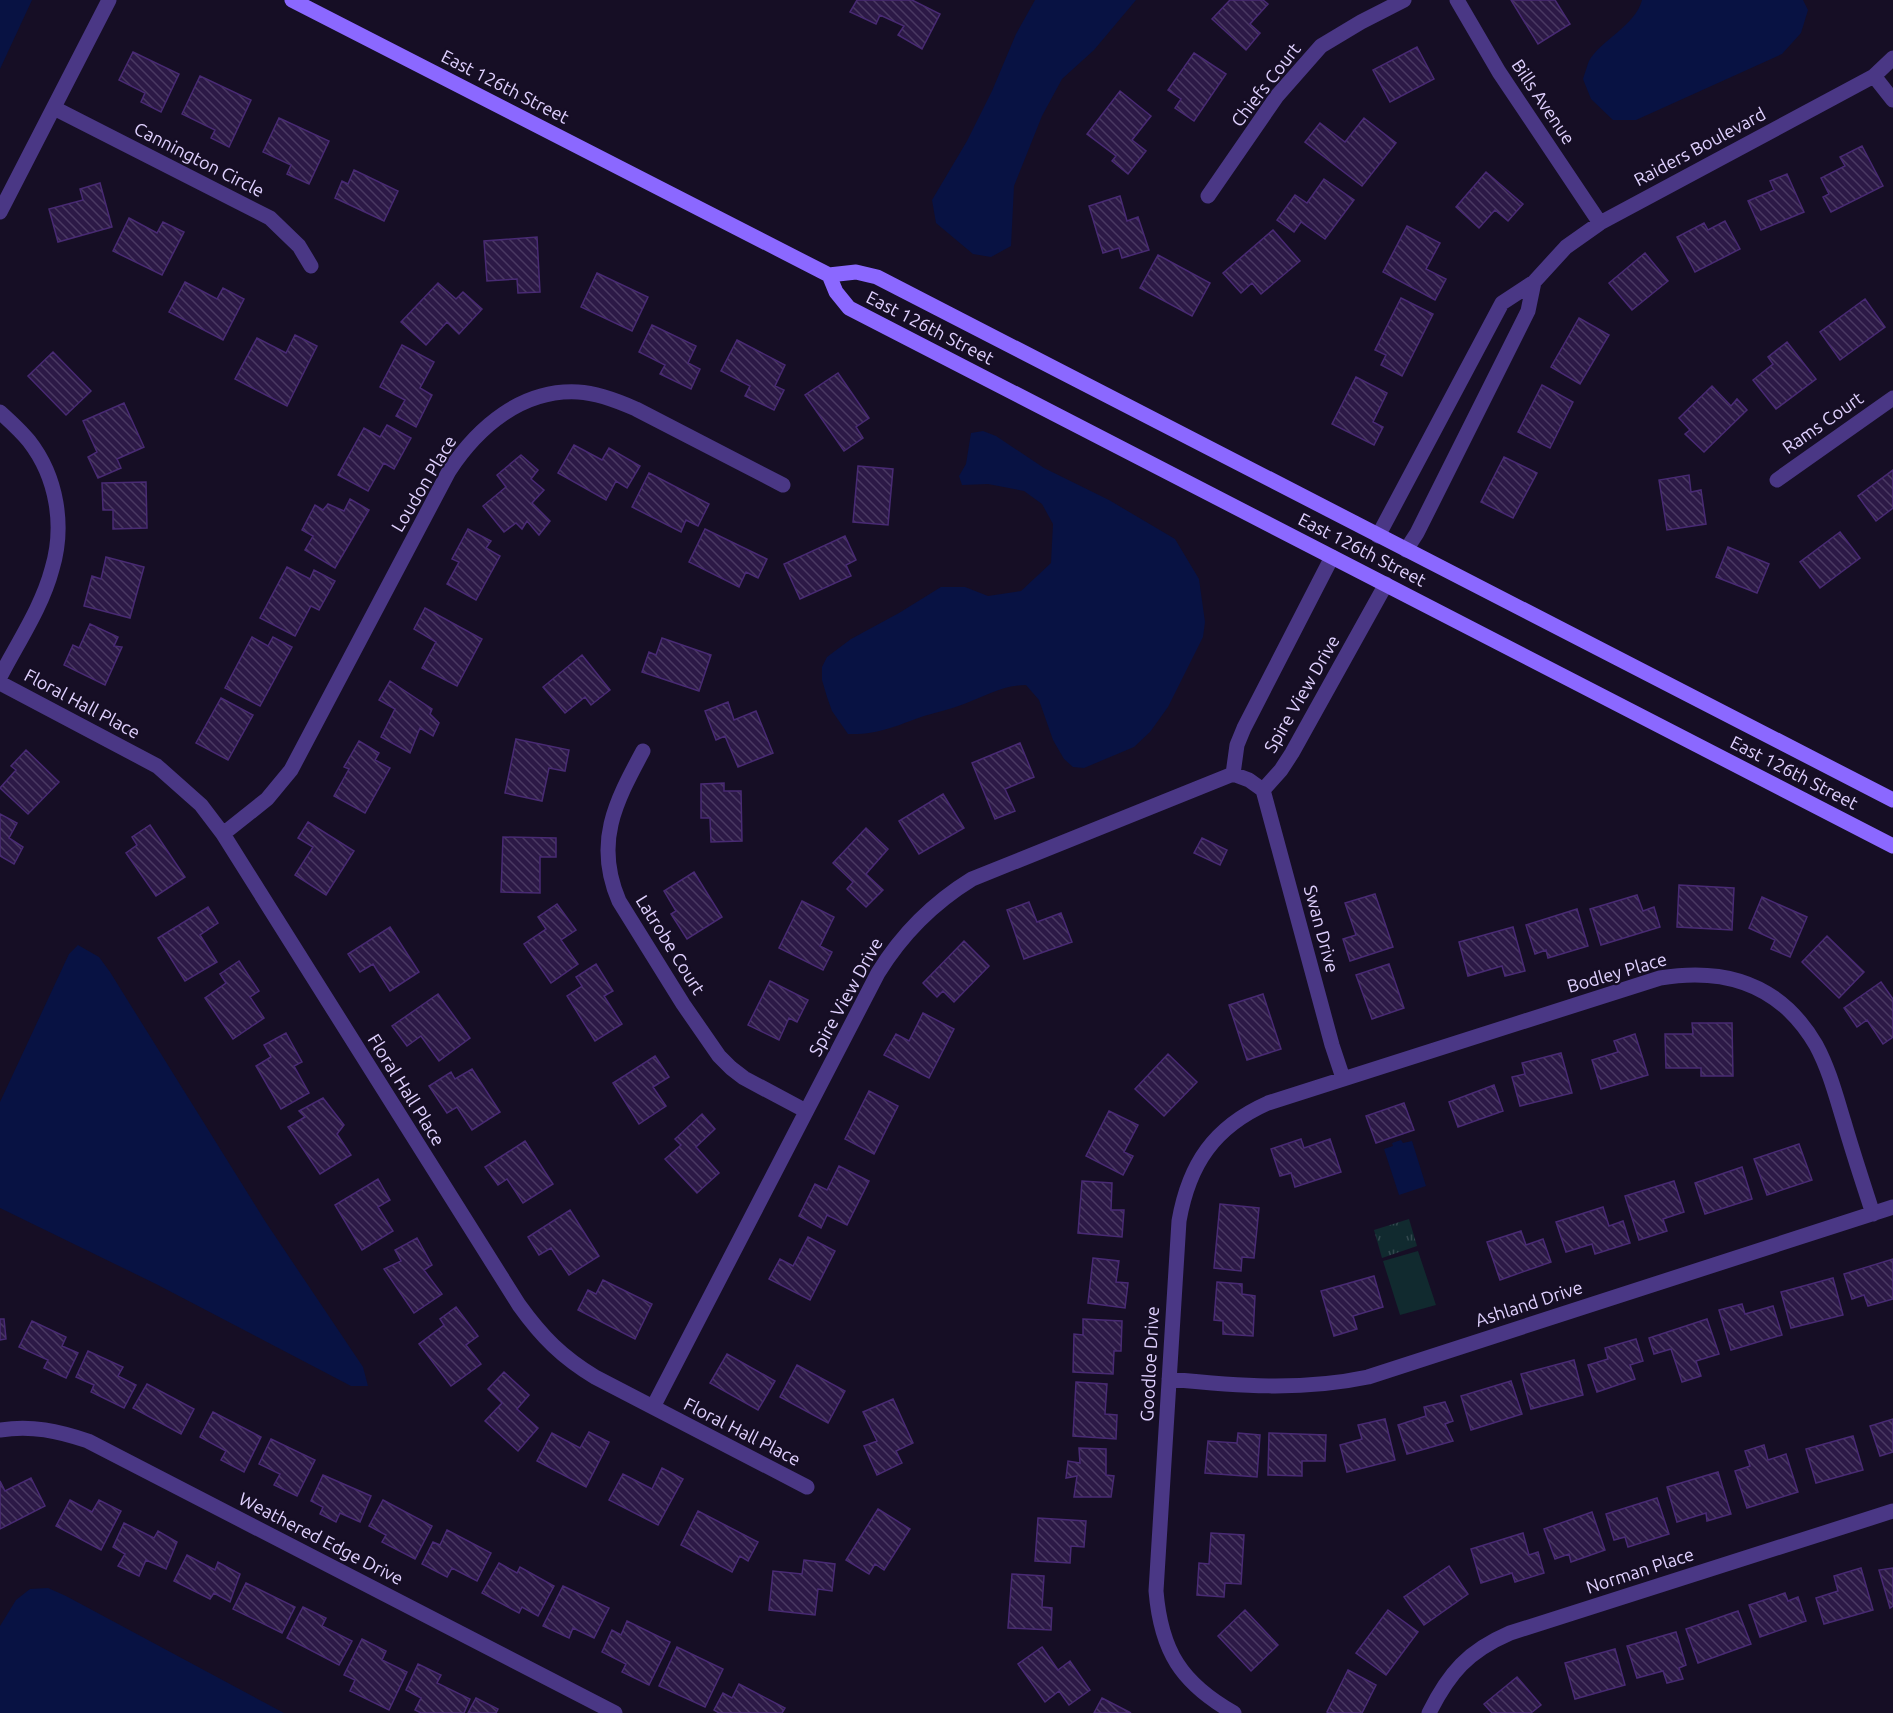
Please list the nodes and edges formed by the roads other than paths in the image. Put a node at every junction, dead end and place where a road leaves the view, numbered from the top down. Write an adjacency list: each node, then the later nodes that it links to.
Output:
1 (109, 0): 8 (street)
2 (292, 0): 13 (main road, East 126th Street)
3 (1404, 0): 9 (street, Chiefs Court)
4 (1457, 0): 11 (street, Bills Avenue)
5 (1893, 58): 6 (street, Raiders Boulevard)
6 (1875, 76): 7 (street); 11 (street, Raiders Boulevard)
7 (1893, 100)
8 (54, 108): 10 (street); 12 (street, Cannington Circle)
9 (1208, 196)
10 (0, 212)
11 (1600, 223): 14 (street, Raiders Boulevard)
12 (311, 266)
13 (829, 275): 19 (main road, East 126th Street); 21 (main road, East 126th Street)
14 (1534, 282): 19 (street, Raiders Boulevard); 20 (street)
15 (1893, 398): 17 (street, Rams Court)
16 (0, 412): 23 (street)
17 (1777, 480)
18 (783, 485): 29 (street, Loudon Place)
19 (1378, 536): 20 (main road, East 126th Street)
20 (1406, 550): 28 (main road, East 126th Street)
21 (1332, 557): 22 (main road, East 126th Street); 26 (street, Spire View Drive)
22 (1386, 585): 27 (street, Spire View Drive); 30 (main road, East 126th Street)
23 (0, 677)
24 (0, 683): 29 (street, Floral Hall Place)
25 (643, 751): 32 (street, Latrobe Court)
26 (1233, 774): 27 (street); 32 (street, Spire View Drive)
27 (1263, 790): 31 (street, Swan Drive)
28 (1893, 800)
29 (223, 834): 36 (street, Floral Hall Place)
30 (1893, 846)
31 (1343, 1078): 34 (street, Bodley Place); 35 (street, Goodloe Drive)
32 (806, 1111): 36 (street, Spire View Drive)
33 (1893, 1207): 34 (street, Ashland Drive)
34 (1873, 1214): 35 (street, Ashland Drive)
35 (1169, 1379): 41 (street, Goodloe Drive)
36 (653, 1407): 38 (street, Floral Hall Place)
37 (0, 1430): 40 (street, Weathered Edge Drive)
38 (807, 1487)
39 (1893, 1511): 42 (street, Norman Place)
40 (615, 1713)
41 (1234, 1713)
42 (1429, 1713)

